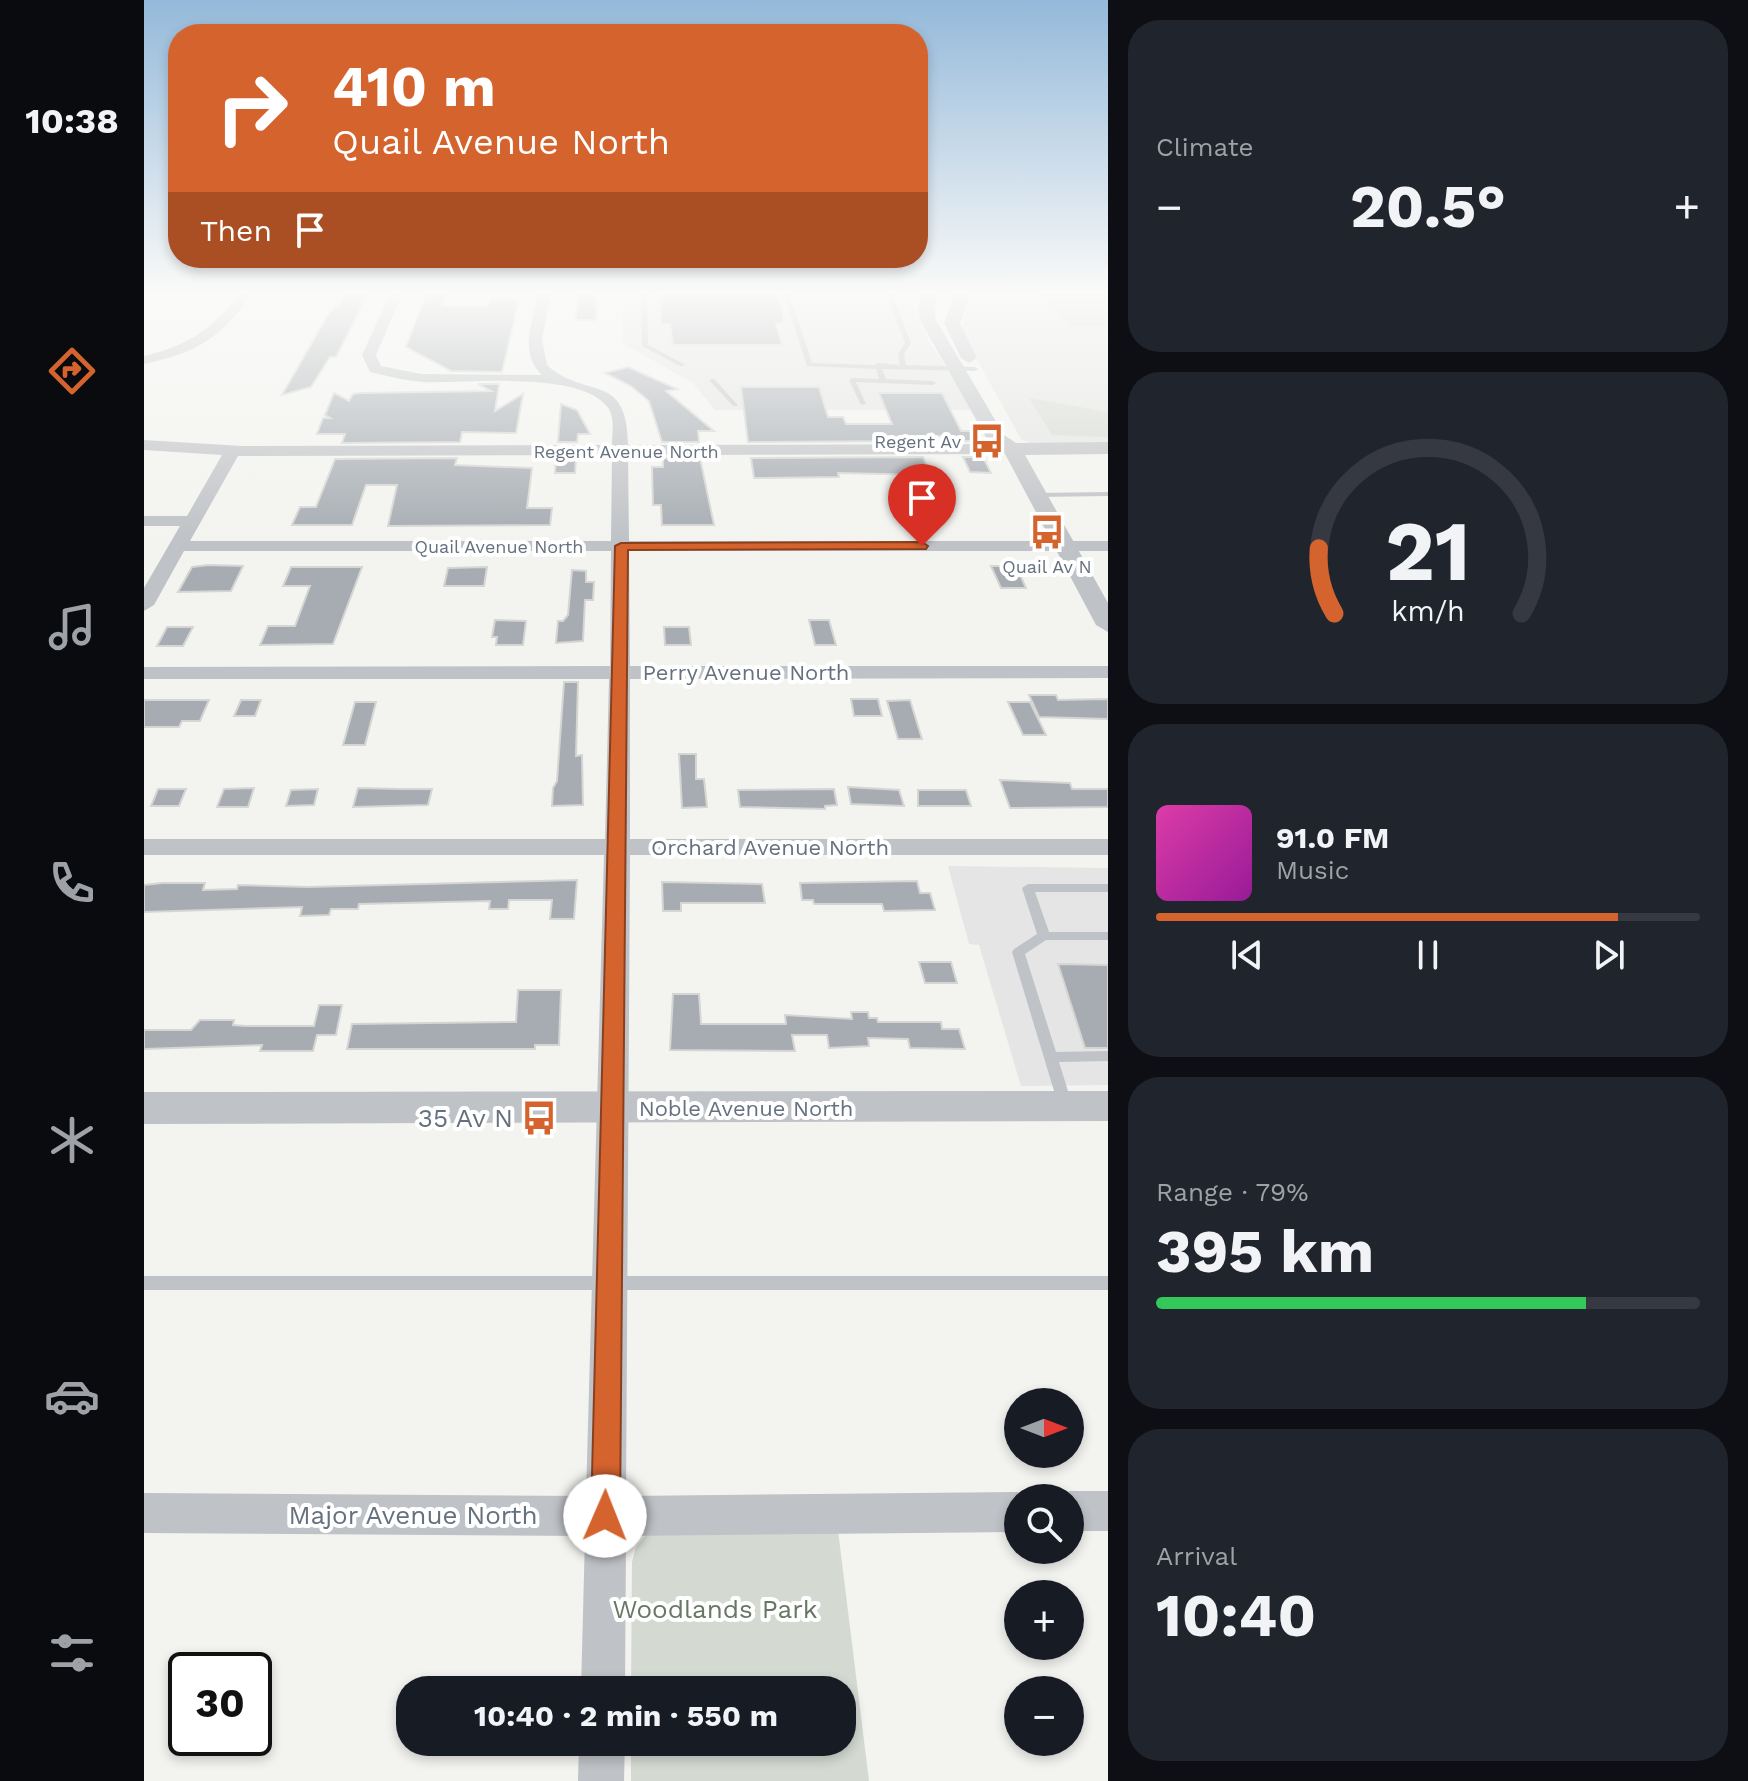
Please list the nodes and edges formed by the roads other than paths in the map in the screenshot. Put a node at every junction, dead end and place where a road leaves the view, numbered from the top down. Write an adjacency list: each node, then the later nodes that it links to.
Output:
1 (406, 375): 5 (street)
2 (554, 375): 5 (street)
3 (881, 375): 7 (lane)
4 (970, 375): 13 (street)
5 (559, 379): 15 (street)
6 (712, 380): 10 (lane)
7 (883, 381): 8 (lane); 9 (lane)
8 (933, 383)
9 (863, 404)
10 (735, 405)
11 (144, 445): 14 (street, Regent Avenue North)
12 (1108, 448): 13 (street, Regent Avenue North)
13 (1012, 449): 15 (street, Regent Avenue North); 17 (street)
14 (233, 450): 15 (street, Regent Avenue North); 19 (street)
15 (620, 451): 21 (street)
16 (1108, 494): 17 (lane)
17 (1036, 495): 22 (street)
18 (144, 521): 19 (street)
19 (191, 521): 20 (street)
20 (177, 546): 21 (street, Quail Avenue North); 25 (street)
21 (621, 546): 22 (street, Quail Avenue North); 29 (street)
22 (1064, 546): 23 (street, Quail Avenue North); 24 (street)
23 (1108, 546)
24 (1102, 604): 26 (street)
25 (144, 605)
26 (1108, 625)
27 (1108, 672): 29 (street, Perry Avenue North)
28 (144, 673): 29 (street, Perry Avenue North)
29 (620, 673): 30 (street)
30 (615, 846): 31 (street, Orchard Avenue North); 32 (street, Orchard Avenue North); 41 (street)
31 (144, 847)
32 (1108, 847)
33 (1108, 888): 34 (lane)
34 (1044, 936): 35 (lane); 37 (lane)
35 (1108, 936)
36 (1108, 1056): 37 (lane)
37 (1050, 1057): 38 (lane)
38 (1066, 1106): 39 (street, Noble Avenue North); 41 (street, Noble Avenue North)
39 (1108, 1106)
40 (144, 1108): 41 (street, Noble Avenue North)
41 (612, 1109): 44 (street)
42 (144, 1283): 44 (lane)
43 (1108, 1283): 44 (lane)
44 (609, 1284): 49 (street)
45 (1084, 1511): 46 (street)
46 (1108, 1511)
47 (1004, 1512): 49 (street, Major Avenue North)
48 (144, 1513): 49 (street, Major Avenue North)
49 (605, 1516): 50 (street)
50 (603, 1676)
51 (602, 1756): 52 (street)
52 (601, 1781)

